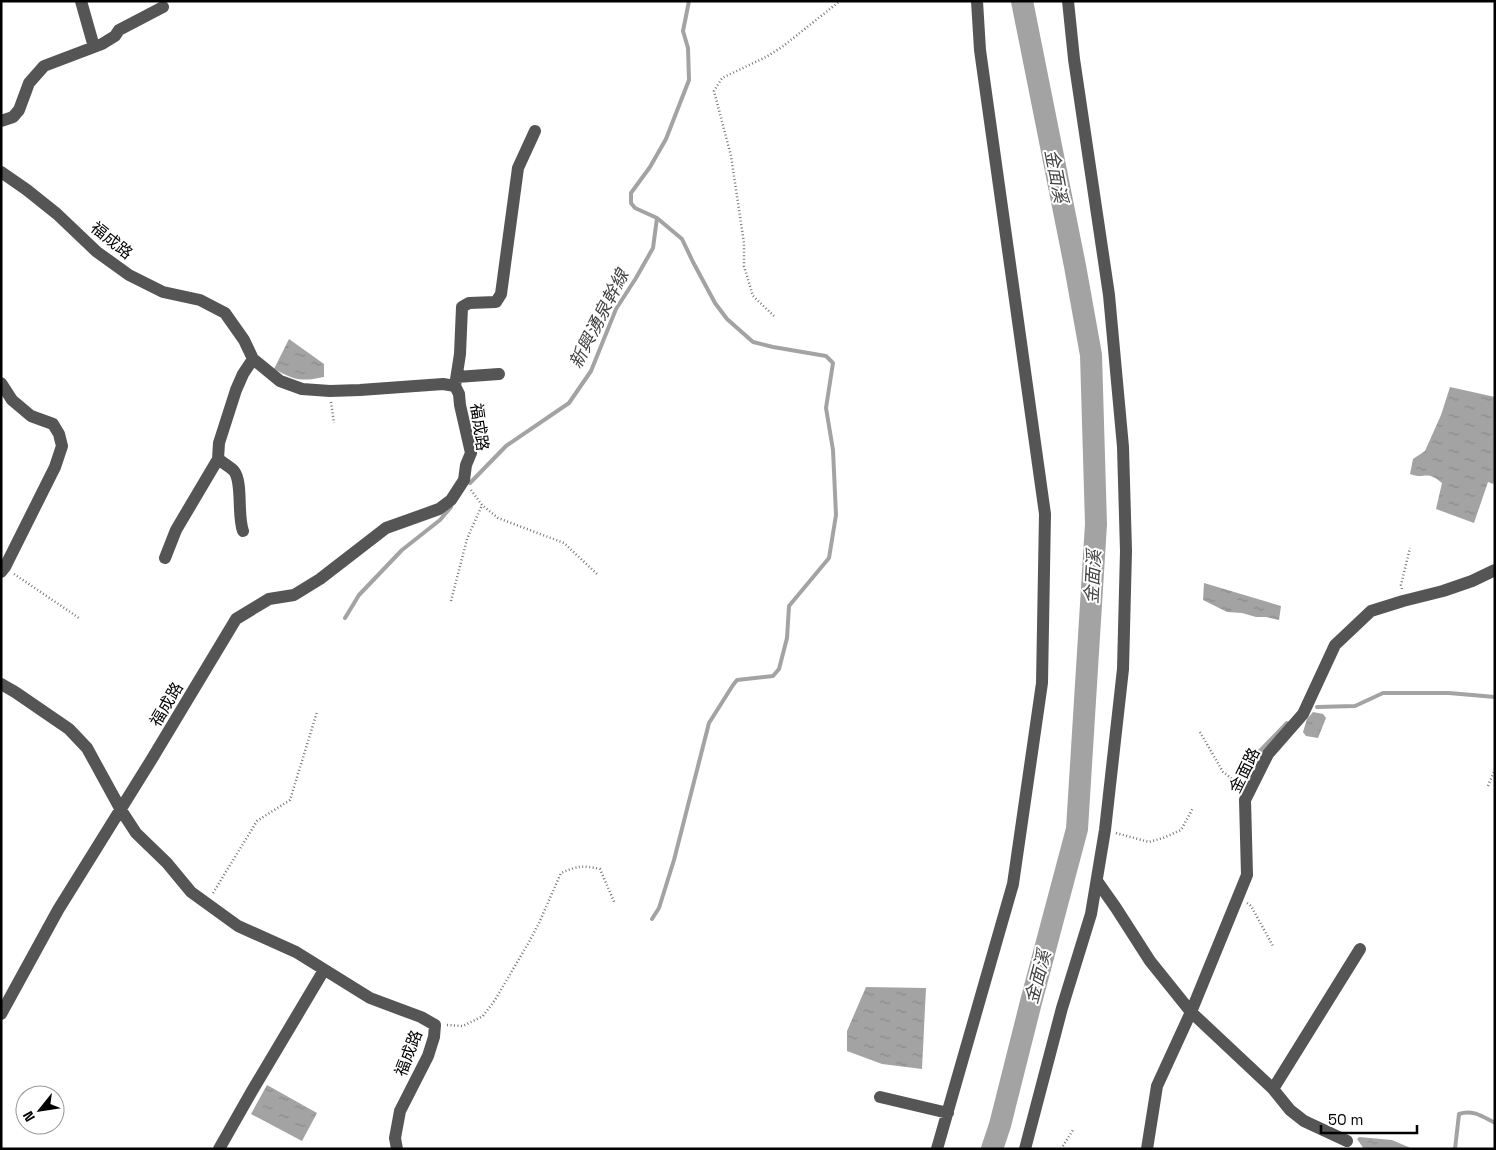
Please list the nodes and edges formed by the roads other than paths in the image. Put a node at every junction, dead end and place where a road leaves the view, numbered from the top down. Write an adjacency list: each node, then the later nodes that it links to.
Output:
1 (81, 1): 5 (lane)
2 (977, 1): 27 (lane)
3 (1068, 1): 20 (lane)
4 (163, 7): 5 (lane)
5 (94, 47): 6 (lane)
6 (1, 121)
7 (536, 131): 11 (lane)
8 (1, 172): 9 (lane, 福成路)
9 (254, 359): 11 (lane, 福成路); 13 (lane)
10 (499, 374): 11 (lane)
11 (456, 381): 19 (lane, 福成路)
12 (1, 383): 16 (lane)
13 (218, 459): 14 (lane); 15 (lane)
14 (243, 531)
15 (165, 558)
16 (3, 570)
17 (1495, 570): 23 (lane, 金面路)
18 (1, 684): 19 (lane, 福成路)
19 (121, 810): 22 (lane, 福成路); 24 (lane, 福成路)
20 (1097, 881): 23 (lane); 32 (lane)
21 (1360, 949): 25 (lane)
22 (324, 970): 29 (lane); 30 (lane, 福成路)
23 (1190, 1012): 25 (lane); 33 (lane, 金面路)
24 (1, 1014)
25 (1273, 1088): 28 (lane)
26 (880, 1097): 27 (lane)
27 (948, 1113): 31 (lane)
28 (1347, 1141)
29 (219, 1149)
30 (397, 1149)
31 (937, 1149)
32 (1024, 1149)
33 (1147, 1149)

